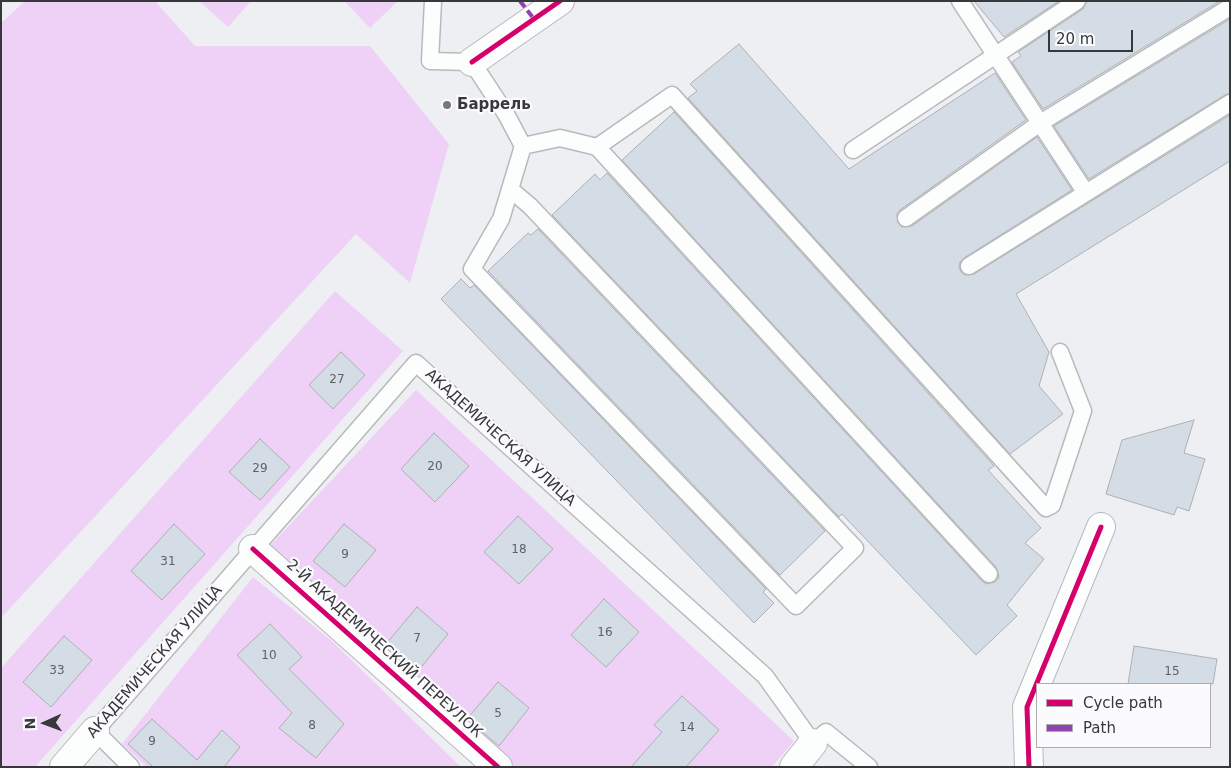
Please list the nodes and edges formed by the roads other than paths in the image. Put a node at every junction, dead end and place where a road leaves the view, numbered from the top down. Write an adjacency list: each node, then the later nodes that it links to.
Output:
1 (433, 1): 7 (lane)
2 (560, 1): 7 (street)
3 (960, 1): 6 (lane)
4 (1077, 1): 6 (lane)
5 (1230, 7): 9 (lane)
6 (995, 55): 9 (lane); 12 (lane)
7 (472, 62): 10 (lane)
8 (1230, 103): 14 (lane)
9 (1040, 123): 14 (lane); 15 (lane)
10 (523, 146): 11 (lane); 13 (lane)
11 (598, 147): 17 (lane); 20 (lane)
12 (853, 150)
13 (510, 189): 13 (lane)
14 (1086, 193): 16 (lane)
15 (906, 218)
16 (969, 266)
17 (1060, 352)
18 (1101, 527): 21 (street)
19 (253, 549): 23 (lane, АКАДЕМИЧЕСКАЯ УЛИЦА); 24 (lane, АКАДЕМИЧЕСКАЯ УЛИЦА); 27 (street, 2-Й АКАДЕМИЧЕСКИЙ ПЕРЕУЛОК)
20 (989, 574)
21 (1037, 683)
22 (1036, 685): 30 (street)
23 (95, 731): 25 (street, АКАДЕМИЧЕСКАЯ УЛИЦА); 26 (lane)
24 (813, 743): 28 (street); 29 (lane)
25 (64, 767)
26 (132, 767)
27 (498, 767)
28 (794, 767)
29 (869, 767)
30 (1029, 767)

